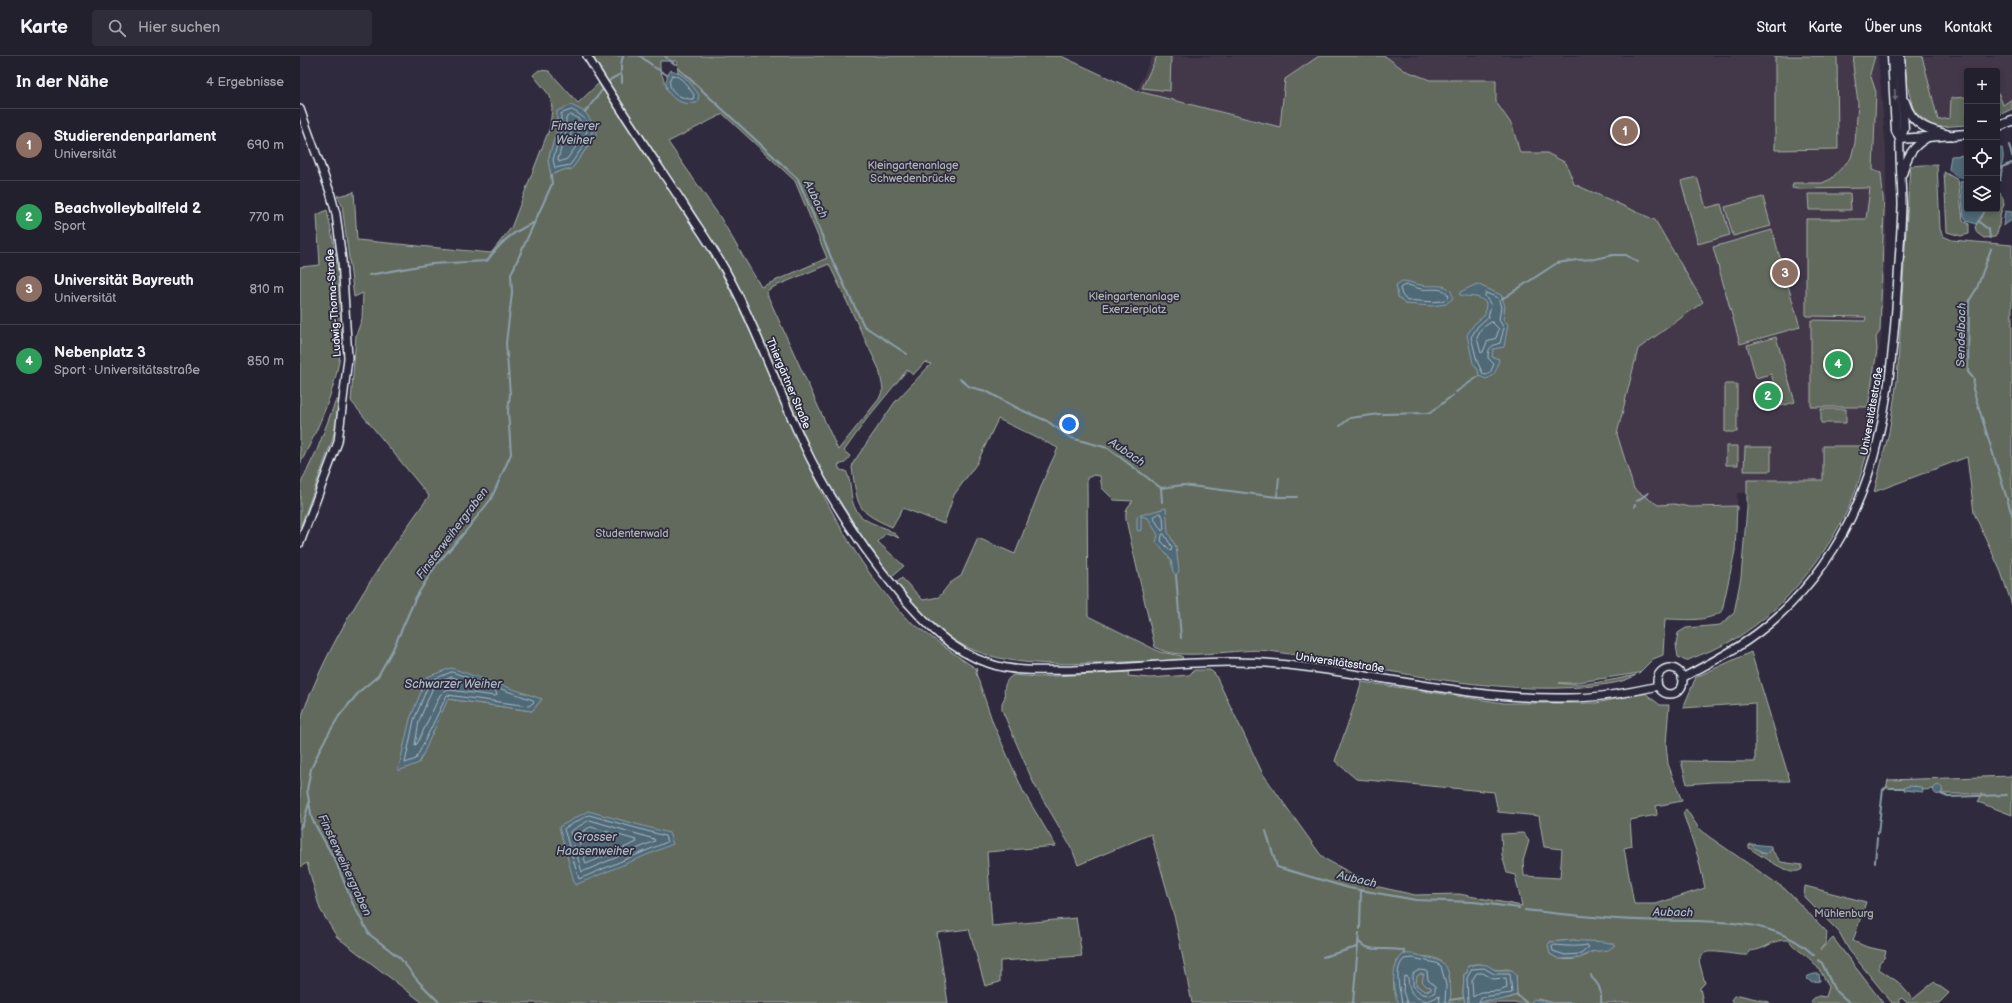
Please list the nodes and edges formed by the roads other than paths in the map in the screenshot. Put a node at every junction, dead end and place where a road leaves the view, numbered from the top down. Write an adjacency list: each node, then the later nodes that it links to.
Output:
1 (587, 56): 14 (main road, Thiergärtner Straße)
2 (1892, 56): 11 (main road, Universitätsstraße, one-way to 11)
3 (1900, 56): 4 (main road, Universitätsstraße)
4 (1902, 94): 9 (main road); 11 (main road, Universitätsstraße)
5 (300, 109): 13 (main road, Ludwig-Thoma-Straße)
6 (2012, 121): 7 (main road)
7 (2000, 126)
8 (1964, 134): 9 (main road)
9 (1954, 136): 10 (main road)
10 (1927, 138): 11 (main road); 12 (main road)
11 (1900, 139): 12 (main road, Universitätsstraße)
12 (1901, 181): 15 (main road, Universitätsstraße)
13 (300, 543)
14 (1017, 669): 16 (main road, Universitätsstraße)
15 (1682, 678): 16 (main road); 16 (main road)
16 (1658, 686)

